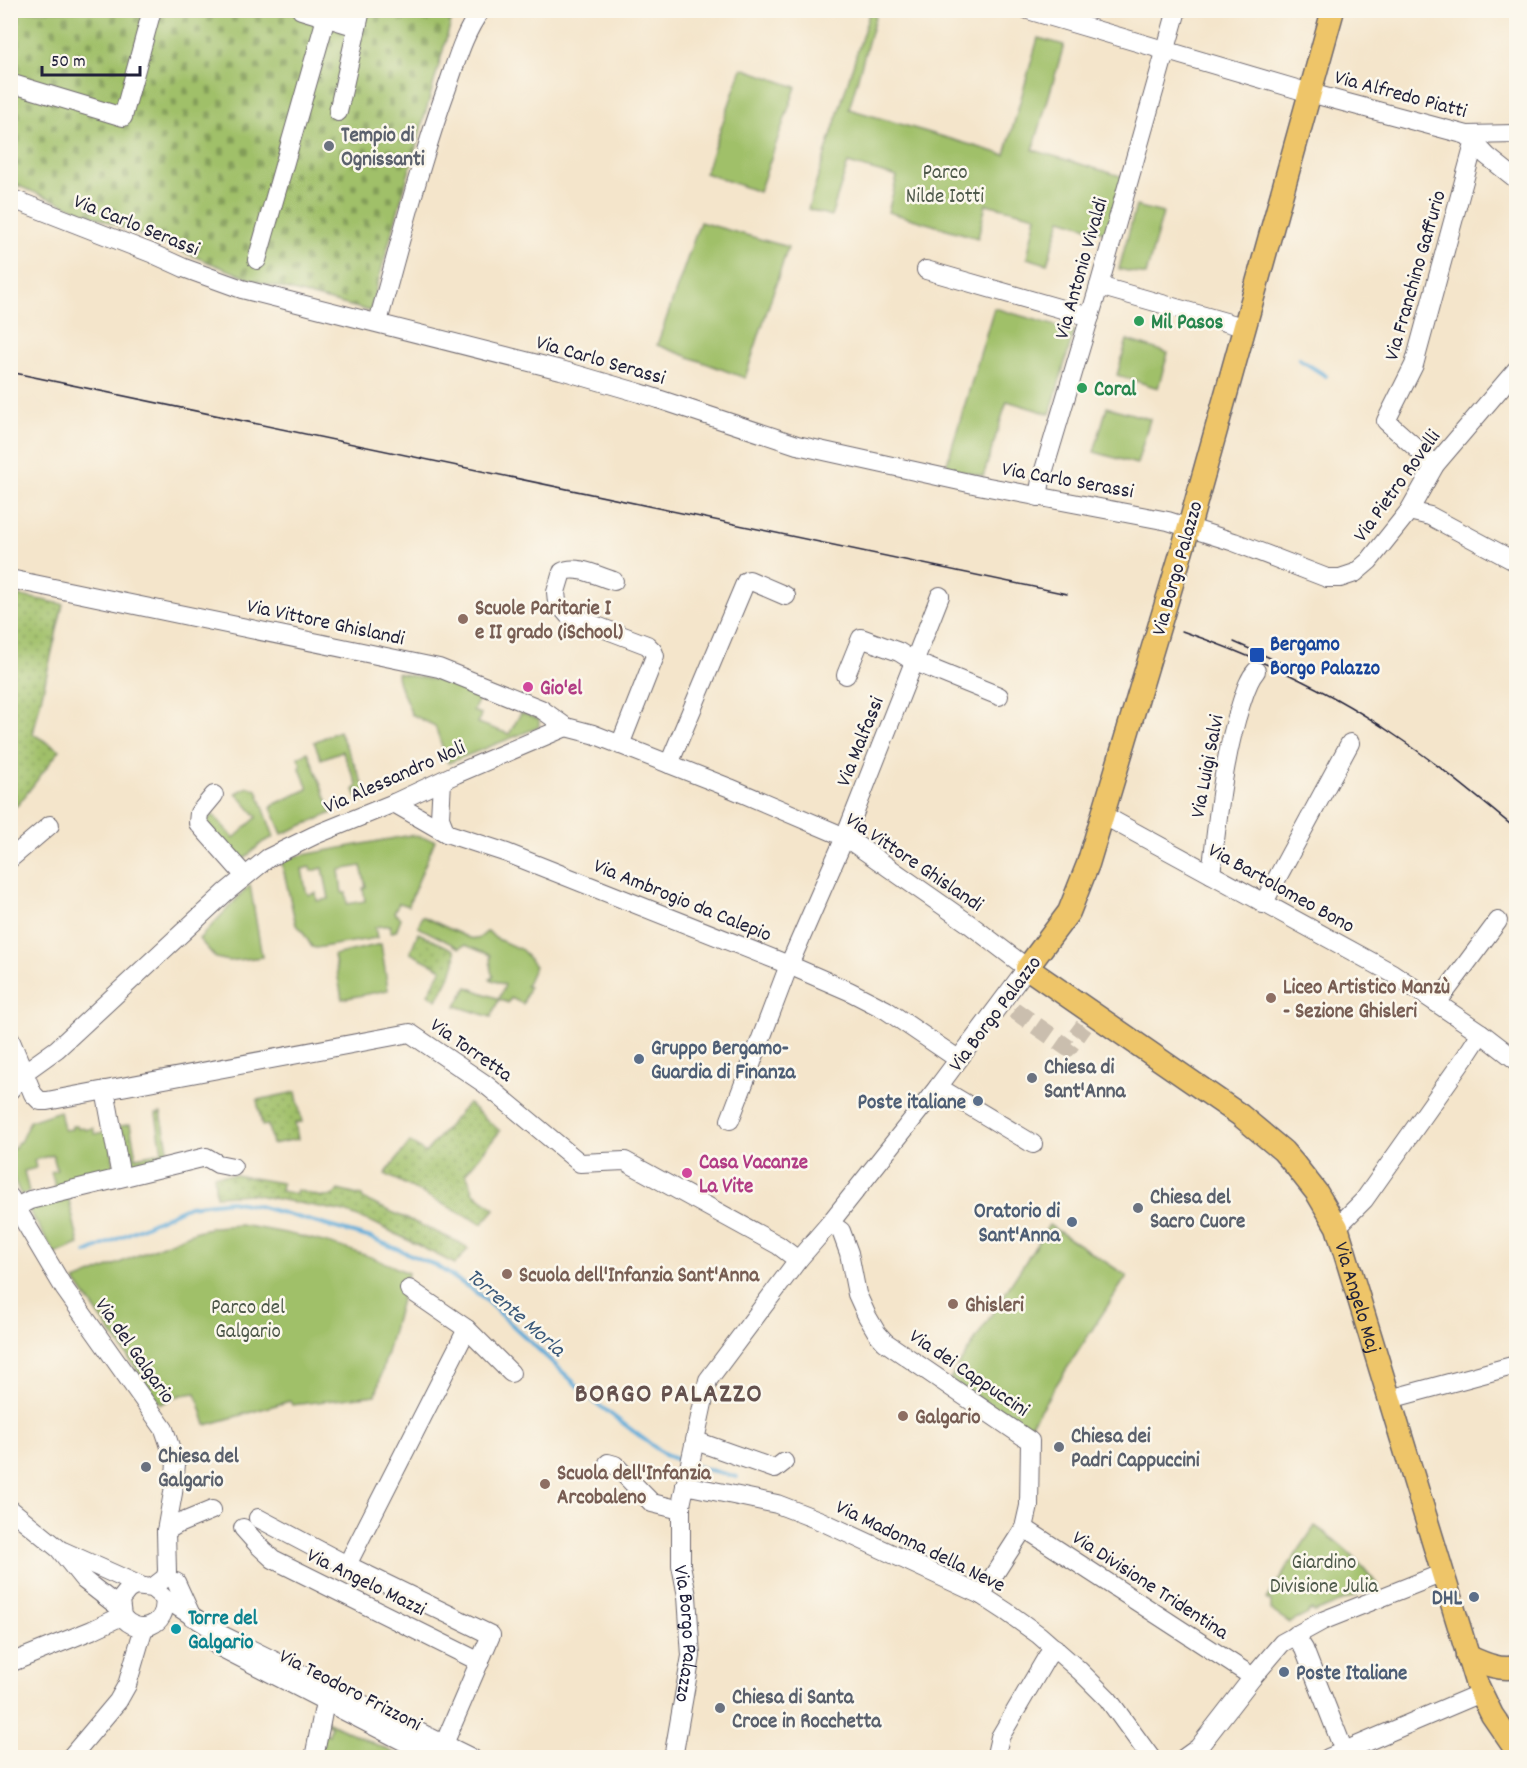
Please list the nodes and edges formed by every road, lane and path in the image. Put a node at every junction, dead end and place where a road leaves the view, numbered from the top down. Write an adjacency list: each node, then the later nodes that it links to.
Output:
1 (152, 10): 10 (street)
2 (301, 10): 7 (street)
3 (481, 10): 21 (street)
4 (1029, 10): 9 (street, Via Alfredo Piatti)
5 (1177, 10): 9 (street, Via Antonio Vivaldi)
6 (1333, 10): 11 (main road, Via Borgo Palazzo)
7 (326, 18): 8 (street); 17 (street)
8 (359, 19): 12 (street)
9 (1166, 51): 11 (street, Via Alfredo Piatti); 19 (street, Via Antonio Vivaldi)
10 (10, 83)
11 (1310, 93): 14 (street, Via Alfredo Piatti); 22 (main road, Via Borgo Palazzo)
12 (338, 112)
13 (1516, 134): 14 (street, Via Alfredo Piatti)
14 (1471, 140): 15 (street); 24 (street, Via Franchino Gaffurio)
15 (1516, 179)
16 (10, 198): 21 (street, Via Carlo Serassi)
17 (256, 261)
18 (926, 270): 20 (street)
19 (1099, 286): 20 (street, Via Antonio Vivaldi); 22 (street)
20 (1090, 317): 25 (street, Via Antonio Vivaldi)
21 (378, 322): 25 (street, Via Carlo Serassi)
22 (1243, 327): 27 (main road, Via Borgo Palazzo)
23 (1516, 370): 24 (street, Via Pietro Rovelli)
24 (1435, 465): 26 (street, Via Pietro Rovelli)
25 (1038, 497): 27 (street, Via Carlo Serassi)
26 (1409, 511): 27 (street, Via Pietro Rovelli); 28 (street)
27 (1189, 527): 44 (main road, Via Borgo Palazzo)
28 (1516, 562)
29 (10, 579): 37 (street, Via Vittore Ghislandi)
30 (615, 582): 39 (street)
31 (786, 596): 40 (street)
32 (940, 596): 33 (street, Via Malfassi)
33 (915, 662): 35 (street, Via Malfassi); 36 (street, Via Malfassi); 47 (street, Via Malfassi)
34 (1256, 671): 49 (street, Via Luigi Salvi)
35 (846, 675)
36 (999, 696)
37 (567, 727): 39 (street, Via Vittore Ghislandi); 41 (street, Via Alessandro Noli)
38 (1350, 743): 51 (street)
39 (620, 745): 40 (street, Via Vittore Ghislandi)
40 (669, 764): 47 (street, Via Vittore Ghislandi)
41 (442, 781): 43 (street, Via Alessandro Noli); 46 (street)
42 (214, 795): 50 (street)
43 (394, 803): 46 (street, Via Ambrogio da Calepio); 50 (street, Via Alessandro Noli)
44 (1103, 815): 49 (street, Via Bartolomeo Bono); 54 (main road, Via Borgo Palazzo)
45 (50, 825): 48 (street)
46 (446, 833): 53 (street, Via Ambrogio da Calepio)
47 (845, 837): 53 (street, Via Malfassi); 54 (street, Via Vittore Ghislandi)
48 (10, 859)
49 (1211, 874): 51 (street, Via Bartolomeo Bono)
50 (245, 876): 60 (street, Via Alessandro Noli)
51 (1263, 904): 55 (street, Via Bartolomeo Bono)
52 (1498, 921): 55 (street)
53 (789, 965): 58 (street, Via Ambrogio da Calepio); 64 (street, Via Malfassi)
54 (1028, 968): 58 (street, Via Borgo Palazzo); 70 (main road, Via Angelo Maj)
55 (1437, 1003): 56 (street, Via Bartolomeo Bono)
56 (1481, 1033): 59 (street, Via Bartolomeo Bono); 70 (street)
57 (10, 1039): 60 (street)
58 (958, 1059): 61 (street, Via Borgo Palazzo)
59 (1516, 1060)
60 (24, 1072): 62 (street, Via Alessandro Noli); 63 (street, Via Torretta)
61 (938, 1087): 65 (street, Via Borgo Palazzo); 69 (street, Via Borgo Palazzo)
62 (10, 1090)
63 (105, 1090): 67 (street); 71 (street, Via Torretta)
64 (730, 1119)
65 (1034, 1144)
66 (233, 1167): 67 (street, Via del Galgario)
67 (121, 1177): 68 (street, Via del Galgario)
68 (13, 1202): 85 (street, Via del Galgario)
69 (830, 1223): 71 (street, Via Borgo Palazzo); 84 (street, Via dei Cappuccini)
70 (1337, 1227): 76 (main road, Via Angelo Maj)
71 (798, 1260): 77 (street, Via Borgo Palazzo)
72 (409, 1289): 73 (street)
73 (467, 1329): 75 (street); 87 (street, Via Angelo Mazzi)
74 (1516, 1365): 76 (street)
75 (511, 1373)
76 (1390, 1399): 88 (main road, Via Angelo Maj)
77 (695, 1444): 78 (street); 80 (street, Via Borgo Palazzo)
78 (784, 1462)
79 (608, 1463): 83 (street)
80 (686, 1483): 83 (street, Via Borgo Palazzo); 91 (street, Via Madonna della Neve)
81 (10, 1509): 86 (street)
82 (212, 1510): 85 (street)
83 (681, 1510): 113 (street, Via Borgo Palazzo)
84 (1024, 1528): 91 (street, Via dei Cappuccini); 102 (street, Via Divisione Tridentina)
85 (166, 1531): 89 (street, Via del Galgario); 90 (street, Via del Galgario)
86 (59, 1549): 90 (street, Via Teodoro Frizzoni); 94 (street)
87 (347, 1564): 98 (street, Via Angelo Mazzi); 98 (street, Via Angelo Mazzi)
88 (1443, 1573): 95 (street); 97 (main road, Via Angelo Maj)
89 (176, 1582): 90 (street); 93 (street, Via del Galgario)
90 (152, 1591): 92 (street); 93 (street, Via Teodoro Frizzoni); 94 (street)
91 (981, 1595): 96 (street, Via Madonna della Neve)
92 (162, 1617): 93 (street, Via Teodoro Frizzoni); 94 (street)
93 (192, 1617): 104 (street, Via Teodoro Frizzoni); 105 (street, Via Teodoro Frizzoni)
94 (128, 1618): 99 (street); 109 (street)
95 (1295, 1635): 102 (street); 108 (street)
96 (1055, 1648): 114 (street); 115 (street, Via Madonna della Neve)
97 (1467, 1656): 100 (main road); 103 (main road, Via Angelo Maj)
98 (480, 1662): 105 (street, Via Angelo Mazzi)
99 (10, 1663)
100 (1516, 1666)
101 (1516, 1673): 103 (main road)
102 (1253, 1677): 107 (street)
103 (1481, 1694): 106 (main road, Via Angelo Maj); 108 (street)
104 (325, 1702): 105 (street, Via Teodoro Frizzoni); 110 (street)
105 (442, 1747): 111 (street, Via Teodoro Frizzoni); 112 (street, Via Teodoro Frizzoni)
106 (1516, 1750)
107 (1188, 1754)
108 (1336, 1754)
109 (69, 1758)
110 (314, 1758)
111 (472, 1758)
112 (487, 1758)
113 (673, 1758)
114 (1001, 1758)
115 (1151, 1758)

